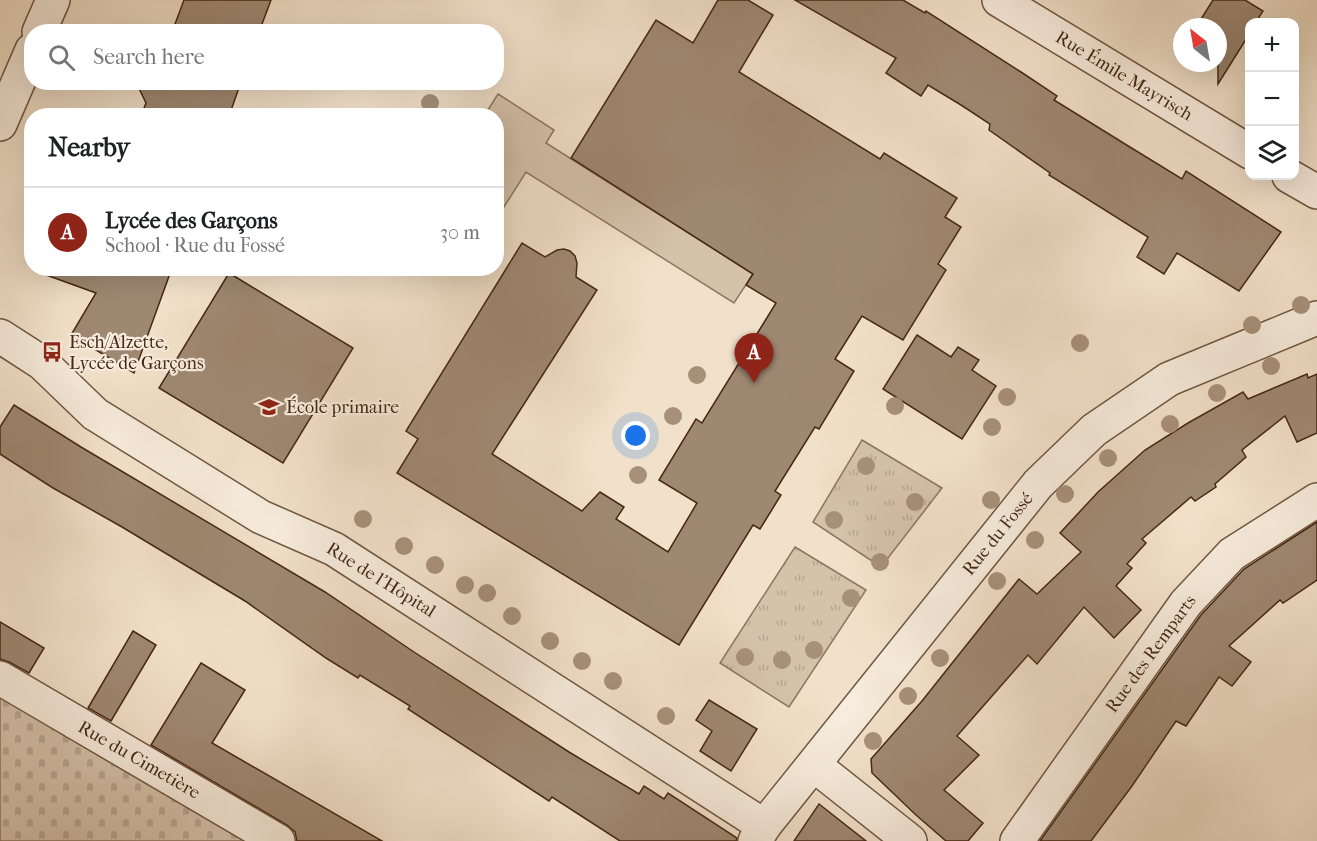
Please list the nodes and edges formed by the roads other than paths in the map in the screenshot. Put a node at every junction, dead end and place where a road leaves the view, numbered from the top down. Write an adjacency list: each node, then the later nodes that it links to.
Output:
1 (53, 0): 3 (street)
2 (999, 0): 6 (street, Rue Émile Mayrisch)
3 (42, 24)
4 (24, 68): 5 (street)
5 (0, 124)
6 (1245, 149)
7 (1296, 180): 8 (street)
8 (1317, 192)
9 (1317, 318): 13 (street, Rue du Fossé)
10 (1, 338): 14 (street, Rue de l'Hôpital)
11 (1317, 500): 17 (street, Rue des Remparts)
12 (0, 678): 15 (street, Rue du Cimetière)
13 (814, 765): 14 (street, Rue du Fossé); 16 (street)
14 (760, 834)
15 (278, 841)
16 (910, 841)
17 (1017, 841)

